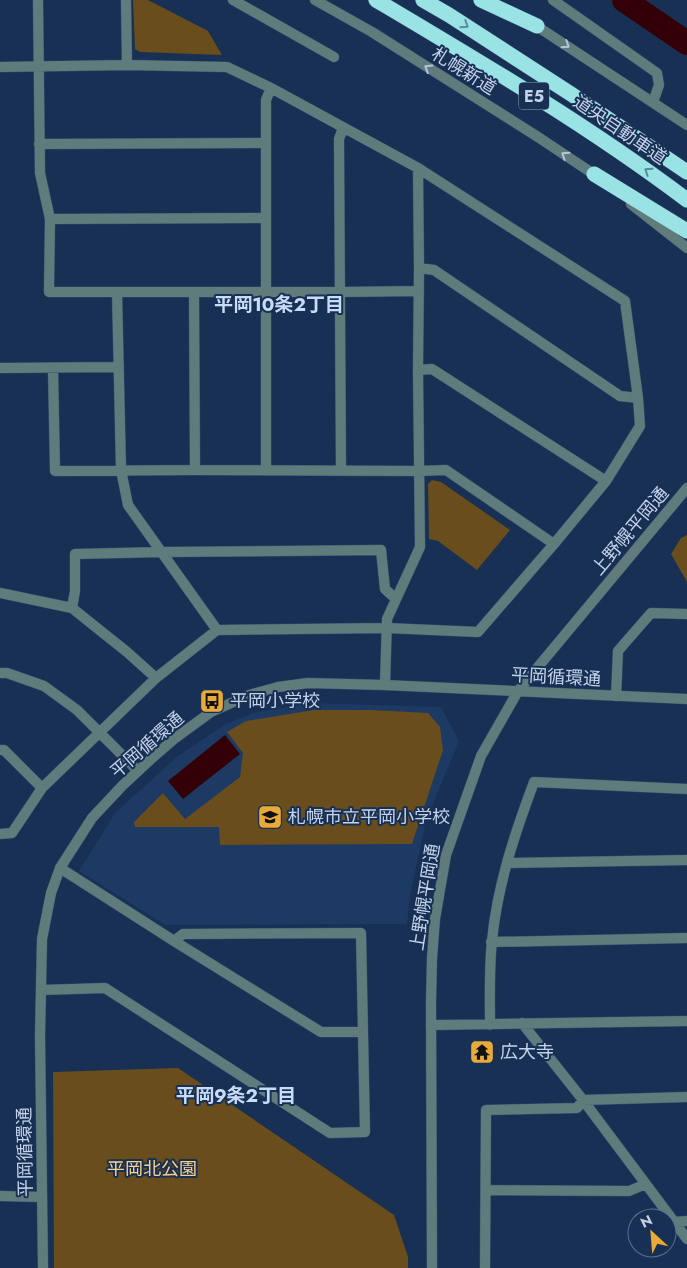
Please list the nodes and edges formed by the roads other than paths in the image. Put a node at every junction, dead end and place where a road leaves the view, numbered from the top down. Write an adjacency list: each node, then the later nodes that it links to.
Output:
1 (38, 0): 15 (street)
2 (126, 0): 13 (street)
3 (233, 0): 10 (street)
4 (315, 0): 24 (street, 札幌新道, one-way to 4)
5 (376, 0): 25 (highway, 道央自動車道 / E5, one-way to 5)
6 (423, 0): 23 (highway, 道央自動車道 / E5, one-way to 23)
7 (481, 0): 11 (highway)
8 (495, 0): 11 (street)
9 (553, 0): 17 (street)
10 (248, 4): 12 (street)
11 (537, 26): 17 (street, one-way to 17)
12 (334, 57)
13 (127, 65): 15 (street); 16 (street)
14 (0, 66): 15 (street)
15 (39, 66): 21 (street)
16 (271, 88): 19 (street); 20 (street)
17 (653, 102): 18 (street)
18 (687, 126)
19 (343, 128): 22 (street); 35 (street)
20 (266, 143): 21 (street); 26 (street)
21 (39, 144): 27 (street)
22 (418, 168): 30 (street); 40 (street)
23 (687, 172)
24 (594, 174): 28 (highway); 29 (street, 札幌新道)
25 (687, 200)
26 (266, 218): 27 (street); 34 (street)
27 (50, 219): 32 (street)
28 (687, 231)
29 (687, 248)
30 (419, 268): 31 (street); 40 (street)
31 (419, 291): 35 (street); 39 (street)
32 (117, 292): 33 (street); 36 (street)
33 (194, 292): 34 (street); 42 (street)
34 (267, 292): 35 (street); 43 (street)
35 (340, 292): 44 (street)
36 (119, 367): 38 (street); 41 (street)
37 (0, 368): 38 (street)
38 (53, 368): 41 (street)
39 (418, 370): 45 (street); 46 (street)
40 (638, 398): 46 (street)
41 (121, 470): 42 (street); 49 (street)
42 (195, 470): 43 (street)
43 (266, 470): 44 (street)
44 (341, 471): 45 (street)
45 (419, 471): 48 (street); 51 (street)
46 (606, 481): 48 (street)
47 (687, 488): 59 (street, 上野幌平岡通)
48 (554, 544): 54 (street)
49 (163, 552): 51 (street); 52 (street); 55 (street)
50 (0, 593): 52 (street)
51 (396, 599): 54 (street)
52 (72, 608): 57 (street)
53 (687, 614): 60 (street)
54 (387, 628): 55 (street); 58 (street)
55 (217, 630): 57 (street)
56 (0, 673): 62 (street)
57 (156, 678): 62 (street)
58 (386, 685): 59 (street, 平岡循環通); 64 (street, 平岡循環通)
59 (518, 691): 60 (street, 平岡循環通); 77 (street, 上野幌平岡通)
60 (616, 696): 61 (street, 平岡循環通)
61 (687, 699)
62 (100, 733): 64 (street); 65 (street)
63 (0, 750): 65 (street)
64 (138, 771): 70 (street, 平岡循環通)
65 (42, 788): 67 (street)
66 (687, 789): 69 (street)
67 (0, 834)
68 (687, 860): 69 (street)
69 (507, 863): 73 (street)
70 (60, 868): 72 (street); 74 (street, 平岡循環通)
71 (687, 938): 73 (street)
72 (174, 941): 79 (street); 79 (street)
73 (491, 942): 78 (street)
74 (40, 990): 79 (street); 85 (street, 平岡循環通)
75 (687, 1021): 76 (street)
76 (522, 1023): 78 (street); 81 (street)
77 (432, 1025): 78 (street); 90 (street, 上野幌平岡通)
78 (490, 1025)
79 (363, 1032)
80 (687, 1097): 81 (street)
81 (583, 1100): 82 (street); 83 (street)
82 (646, 1184): 83 (street); 86 (street)
83 (486, 1190): 91 (street)
84 (0, 1196): 85 (street)
85 (42, 1197): 89 (street, 平岡循環通)
86 (664, 1208)
87 (677, 1226): 88 (street)
88 (687, 1239)
89 (43, 1268)
90 (432, 1268)
91 (485, 1268)

